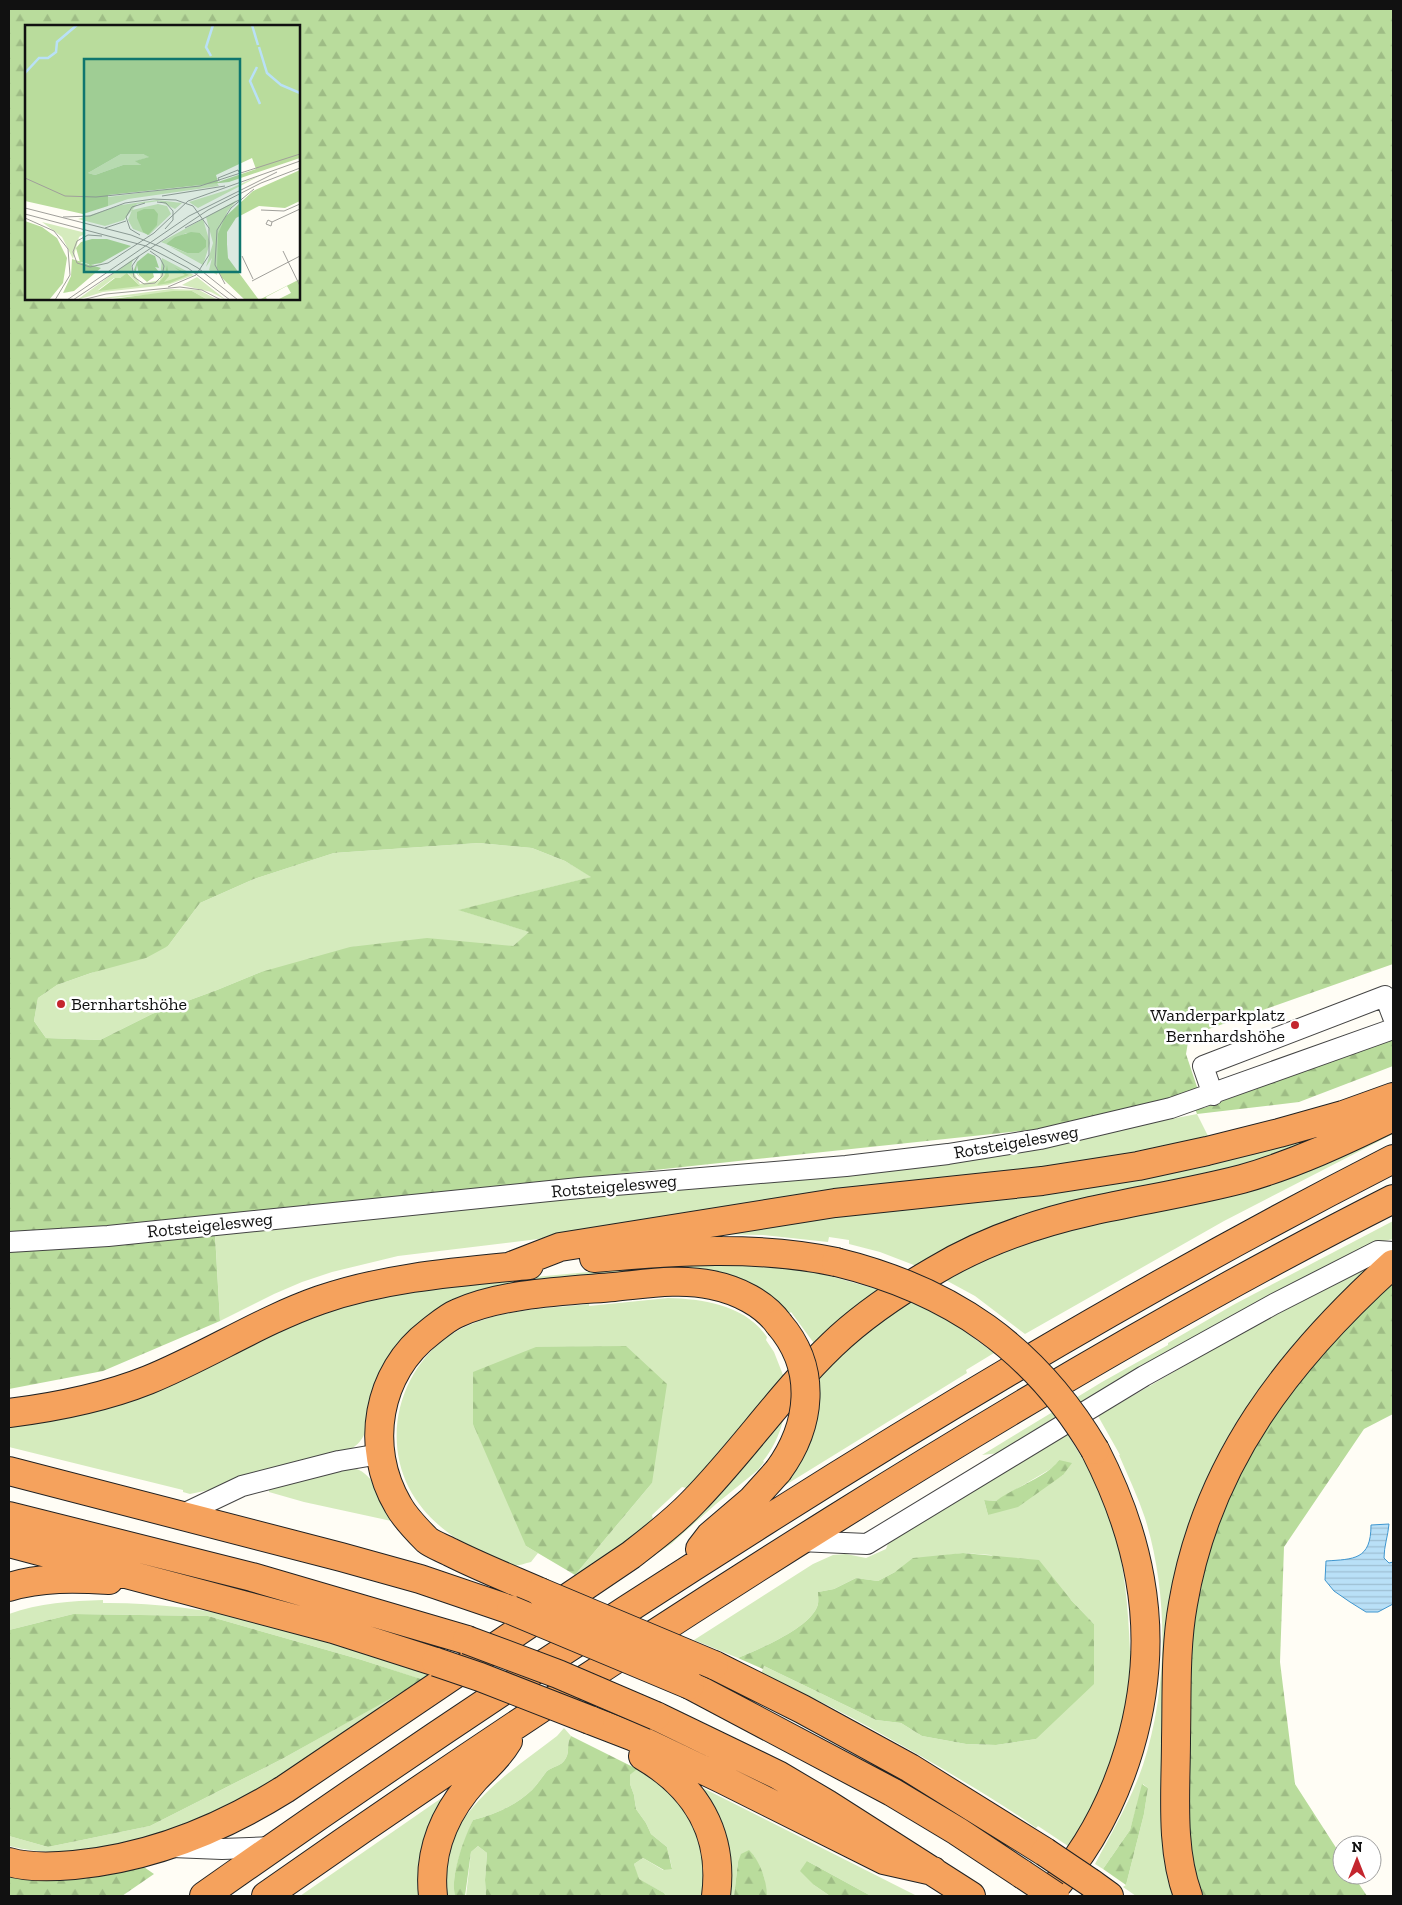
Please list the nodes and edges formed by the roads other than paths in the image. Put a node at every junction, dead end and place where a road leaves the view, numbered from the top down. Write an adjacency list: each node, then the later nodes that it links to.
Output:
1 (1393, 1016): 3 (lane)
2 (1393, 1029): 3 (lane, Rotsteigelesweg)
3 (1212, 1095): 8 (lane, Rotsteigelesweg)
4 (1393, 1097): 11 (highway)
5 (1393, 1117): 24 (highway)
6 (1393, 1159): 19 (highway)
7 (1393, 1199): 17 (highway)
8 (9, 1242)
9 (1393, 1252): 17 (lane)
10 (1393, 1264): 36 (highway)
11 (511, 1266): 12 (highway); 34 (highway, bridge)
12 (9, 1413)
13 (380, 1454): 15 (lane); 19 (highway, bridge); 28 (highway, bridge)
14 (9, 1471): 15 (highway)
15 (181, 1515): 35 (highway, bridge)
16 (9, 1516): 27 (highway, bridge)
17 (799, 1541): 22 (highway)
18 (9, 1543): 20 (highway)
19 (678, 1576): 25 (highway)
20 (163, 1585): 21 (highway); 23 (highway, bridge)
21 (9, 1587)
22 (514, 1726): 30 (highway); 31 (highway)
23 (631, 1742): 27 (highway); 32 (highway)
24 (164, 1846): 25 (lane); 26 (highway)
25 (273, 1847): 29 (highway)
26 (9, 1862)
27 (933, 1871): 33 (highway)
28 (1100, 1890)
29 (204, 1896)
30 (266, 1896)
31 (433, 1896)
32 (716, 1896)
33 (971, 1896)
34 (1047, 1896)
35 (1055, 1896)
36 (1188, 1896)

